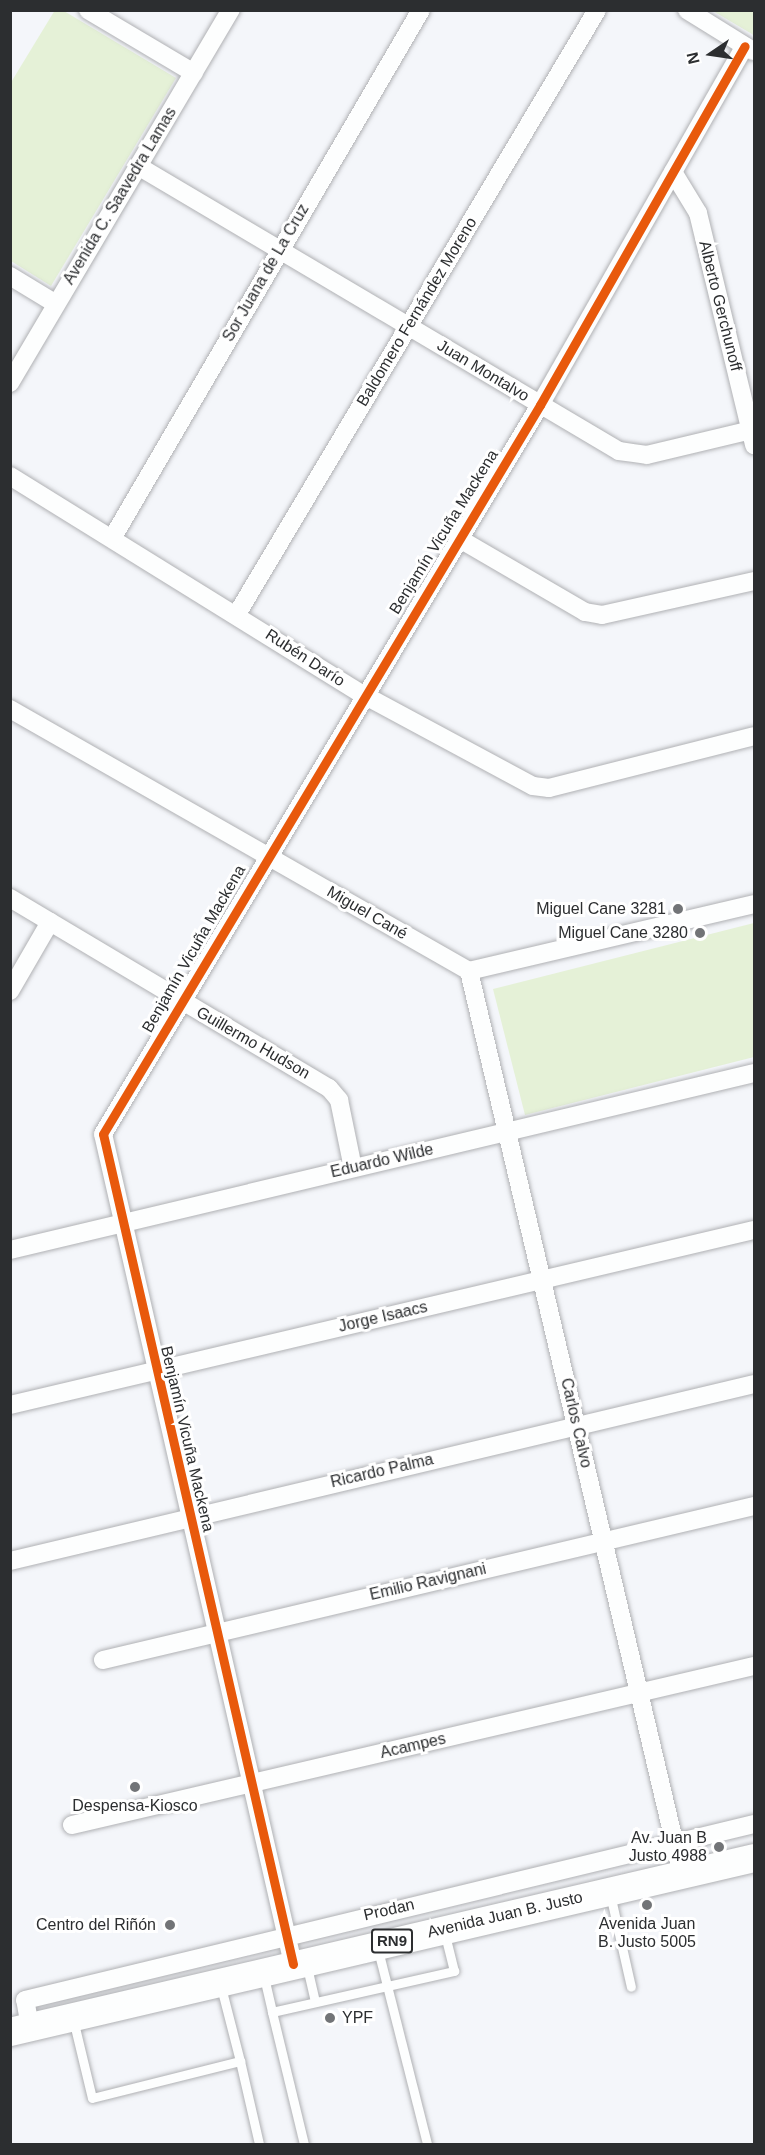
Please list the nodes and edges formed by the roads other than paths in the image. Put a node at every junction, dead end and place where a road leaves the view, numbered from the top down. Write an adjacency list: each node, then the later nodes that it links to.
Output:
1 (88, 10): 7 (street)
2 (231, 10): 7 (street, Avenida C. Saavedra Lamas)
3 (421, 10): 10 (street, Sor Juana de La Cruz)
4 (597, 10): 13 (street, Baldomero Fernández Moreno)
5 (687, 10): 6 (street)
6 (750, 49): 9 (street, Benjamín Vicuña Mackena)
7 (194, 73): 8 (street, Avenida C. Saavedra Lamas)
8 (138, 166): 10 (street, Juan Montalvo); 12 (street, Avenida C. Saavedra Lamas)
9 (673, 172): 15 (street, Benjamín Vicuña Mackena); 16 (street, Alberto Gerchunoff)
10 (280, 250): 13 (street, Juan Montalvo); 18 (street, Sor Juana de La Cruz)
11 (10, 276): 12 (street)
12 (56, 304): 14 (street, Avenida C. Saavedra Lamas)
13 (408, 326): 15 (street, Juan Montalvo); 21 (street, Baldomero Fernández Moreno)
14 (10, 383)
15 (540, 405): 16 (street, Juan Montalvo); 19 (street, Benjamín Vicuña Mackena)
16 (753, 438)
17 (10, 476): 18 (street, Rubén Darío)
18 (113, 537): 21 (street, Rubén Darío)
19 (458, 538): 20 (street); 22 (street, Benjamín Vicuña Mackena)
20 (754, 581)
21 (237, 614): 22 (street, Rubén Darío)
22 (362, 694): 24 (street, Rubén Darío); 25 (street, Benjamín Vicuña Mackena)
23 (10, 709): 25 (street, Miguel Cané)
24 (754, 736)
25 (266, 855): 29 (street, Miguel Cané); 31 (street, Benjamín Vicuña Mackena)
26 (10, 898): 28 (street, Guillermo Hudson)
27 (754, 904): 29 (street)
28 (50, 922): 30 (street); 31 (street, Guillermo Hudson)
29 (469, 971): 33 (street, Carlos Calvo)
30 (10, 991)
31 (180, 1000): 34 (street, Guillermo Hudson); 35 (street, Benjamín Vicuña Mackena)
32 (754, 1073): 33 (street, Eduardo Wilde)
33 (509, 1132): 34 (street, Eduardo Wilde); 38 (street, Carlos Calvo)
34 (353, 1168): 35 (street, Eduardo Wilde)
35 (120, 1225): 37 (street, Eduardo Wilde); 39 (street, Benjamín Vicuña Mackena)
36 (754, 1230): 38 (street, Jorge Isaacs)
37 (10, 1250)
38 (542, 1280): 39 (street, Jorge Isaacs); 42 (street, Carlos Calvo)
39 (155, 1371): 41 (street, Jorge Isaacs); 44 (street, Benjamín Vicuña Mackena)
40 (754, 1384): 42 (street, Ricardo Palma)
41 (10, 1405)
42 (577, 1425): 44 (street, Ricardo Palma); 45 (street, Carlos Calvo)
43 (754, 1506): 45 (street, Emilio Ravignani)
44 (189, 1516): 46 (street, Ricardo Palma); 47 (street, Benjamín Vicuña Mackena)
45 (604, 1541): 47 (street, Emilio Ravignani); 50 (street, Carlos Calvo)
46 (10, 1561)
47 (216, 1632): 48 (street, Emilio Ravignani); 51 (street, Benjamín Vicuña Mackena)
48 (103, 1660)
49 (754, 1666): 50 (street, Acampes)
50 (640, 1693): 51 (street, Acampes); 54 (street, Carlos Calvo)
51 (252, 1784): 53 (street, Acampes); 59 (street, Benjamín Vicuña Mackena)
52 (754, 1824): 54 (street, Prodan)
53 (72, 1825)
54 (677, 1843): 56 (street, Carlos Calvo); 59 (street, Prodan)
55 (754, 1858): 56 (main road, Avenida Juan B. Justo / RN9)
56 (682, 1875): 57 (main road, Avenida Juan B. Justo / RN9)
57 (609, 1891): 58 (main road, Avenida Juan B. Justo / RN9); 65 (lane)
58 (444, 1929): 60 (main road, Avenida Juan B. Justo / RN9); 64 (lane)
59 (287, 1934): 61 (street, Benjamín Vicuña Mackena); 69 (street, Prodan)
60 (377, 1945): 61 (main road, Avenida Juan B. Justo / RN9); 64 (lane)
61 (300, 1963): 62 (main road, Avenida Juan B. Justo / RN9); 66 (lane)
62 (263, 1972): 63 (main road, Avenida Juan B. Justo / RN9); 67 (lane)
63 (220, 1982): 68 (main road, Avenida Juan B. Justo / RN9); 70 (lane)
64 (387, 1986): 66 (lane); 73 (lane)
65 (631, 1987)
66 (315, 2002): 67 (lane)
67 (272, 2012): 72 (lane)
68 (72, 2017): 69 (main road, Avenida Juan B. Justo / RN9); 70 (lane)
69 (22, 2020)
70 (240, 2061): 71 (lane)
71 (260, 2145)
72 (304, 2145)
73 (427, 2145)

